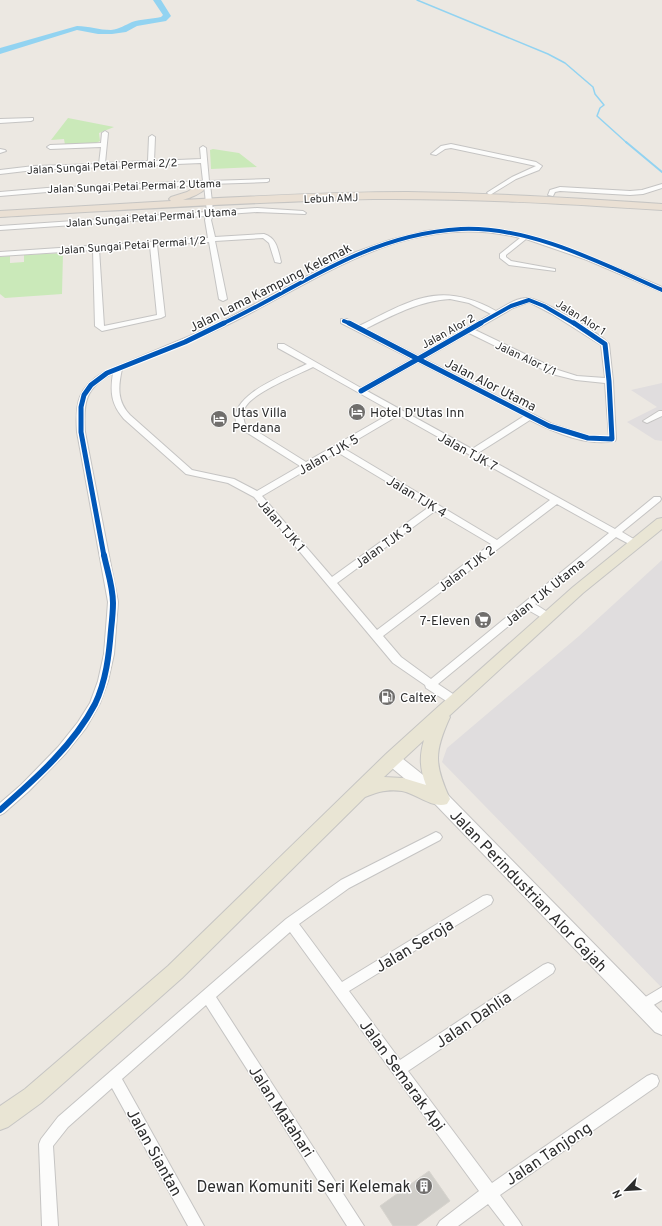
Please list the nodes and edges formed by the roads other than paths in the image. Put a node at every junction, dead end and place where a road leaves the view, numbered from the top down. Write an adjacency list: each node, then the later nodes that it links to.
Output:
1 (528, 0): 2 (street)
2 (536, 0)
3 (31, 119): 4 (street)
4 (0, 120)
5 (105, 133): 7 (street)
6 (152, 137): 12 (street)
7 (104, 145): 8 (street); 13 (street)
8 (50, 147)
9 (203, 148): 11 (street)
10 (434, 154): 17 (street)
11 (204, 161): 12 (street, Jalan Sungai Petai Permai 2/2); 21 (street)
12 (151, 163): 13 (street, Jalan Sungai Petai Permai 2/2)
13 (102, 165): 14 (street, Jalan Sungai Petai Permai 2/2)
14 (0, 172)
15 (267, 180): 21 (street, Jalan Sungai Petai Permai 2 Utama)
16 (662, 186): 19 (street)
17 (490, 193): 19 (highway, Lebuh AMJ); 20 (highway, Lebuh AMJ)
18 (0, 194): 21 (street, Jalan Sungai Petai Permai 2 Utama)
19 (551, 195): 22 (highway, Lebuh AMJ)
20 (237, 198): 21 (highway); 21 (highway); 24 (highway, Lebuh AMJ)
21 (205, 199): 23 (highway); 23 (highway); 26 (street, Jalan Sungai Petai Permai 1 Utama); 28 (street, Jalan Sungai Petai Permai 1 Utama); 30 (street)
22 (662, 201)
23 (173, 202): 25 (highway); 27 (highway)
24 (662, 207)
25 (0, 209)
26 (303, 213)
27 (0, 214)
28 (0, 228)
29 (524, 238): 35 (street); 36 (street, Jalan Lama Kampung Kelemak); 46 (street, Jalan Lama Kampung Kelemak)
30 (212, 239): 31 (street, Jalan Sungai Petai Permai 1/2); 34 (street, Jalan Sungai Petai Permai 1/2); 37 (street)
31 (153, 244): 32 (street, Jalan Sungai Petai Permai 1/2); 32 (street)
32 (96, 248): 33 (street, Jalan Sungai Petai Permai 1/2)
33 (0, 254)
34 (278, 262)
35 (553, 270)
36 (662, 290)
37 (223, 299)
38 (524, 300): 39 (street, Jalan Alor 2); 47 (street, Jalan Alor 1)
39 (497, 314): 41 (street); 42 (street, Jalan Alor 2)
40 (344, 321): 41 (street, Jalan Alor Utama)
41 (358, 329): 44 (street, Jalan Alor Utama)
42 (469, 330): 44 (street, Jalan Alor 2); 47 (street, Jalan Alor 1/1)
43 (281, 346): 45 (street, Jalan TJK 7)
44 (418, 359): 48 (street, Jalan Alor 2); 51 (street, Jalan Alor Utama)
45 (312, 364): 48 (street, Jalan TJK 7); 56 (street)
46 (118, 368): 57 (street, Jalan TJK 1); 74 (street, Jalan Lama Kampung Kelemak)
47 (609, 381): 53 (street, Jalan Alor 1)
48 (361, 391): 49 (street, Jalan TJK 7)
49 (399, 412): 54 (street, Jalan TJK 5); 55 (street, Jalan TJK 7)
50 (662, 413): 52 (street)
51 (530, 416): 53 (street, Jalan Alor Utama); 55 (street)
52 (647, 421)
53 (612, 439)
54 (337, 448): 56 (street, Jalan TJK 5); 60 (street, Jalan TJK 4)
55 (472, 453): 59 (street, Jalan TJK 7)
56 (306, 466): 57 (street, Jalan TJK 5)
57 (257, 495): 65 (street, Jalan TJK 1)
58 (657, 499): 62 (street, Jalan TJK Utama)
59 (556, 500): 62 (street, Jalan TJK 7); 64 (street, Jalan TJK 2)
60 (435, 507): 64 (street, Jalan TJK 4); 65 (street, Jalan TJK 3)
61 (662, 522): 63 (main road)
62 (616, 533): 63 (street, Jalan TJK 7); 66 (street, Jalan TJK Utama)
63 (634, 543): 67 (main road)
64 (497, 544): 68 (street, Jalan TJK 2)
65 (331, 582): 68 (street, Jalan TJK 1)
66 (528, 605): 67 (street); 69 (street, Jalan TJK Utama)
67 (548, 617): 70 (main road)
68 (376, 636): 69 (street, Jalan TJK 1)
69 (430, 685): 70 (street, Jalan TJK 1)
70 (450, 705): 71 (main road); 73 (main road)
71 (392, 759): 72 (main road); 73 (street, Jalan Perindustrian Alor Gajah)
72 (357, 794): 73 (main road); 87 (main road)
73 (440, 799): 82 (street, Jalan Perindustrian Alor Gajah)
74 (0, 810)
75 (436, 837): 77 (street)
76 (487, 900): 79 (street, Jalan Seroja)
77 (291, 923): 79 (street, Jalan Semarak Api); 81 (street)
78 (548, 969): 84 (street, Jalan Dahlia)
79 (340, 990): 84 (street, Jalan Semarak Api)
80 (662, 992): 82 (street)
81 (208, 996): 85 (street); 91 (street, Jalan Matahari)
82 (642, 1006): 83 (street, Jalan Perindustrian Alor Gajah)
83 (662, 1026)
84 (399, 1069): 88 (street, Jalan Semarak Api)
85 (114, 1078): 89 (street); 90 (street, Jalan Siantan)
86 (652, 1080): 88 (street, Jalan Tanjong)
87 (0, 1119)
88 (490, 1193): 92 (street, Jalan Tanjong); 93 (street, Jalan Semarak Api)
89 (50, 1226)
90 (196, 1226)
91 (356, 1226)
92 (445, 1226)
93 (514, 1226)

